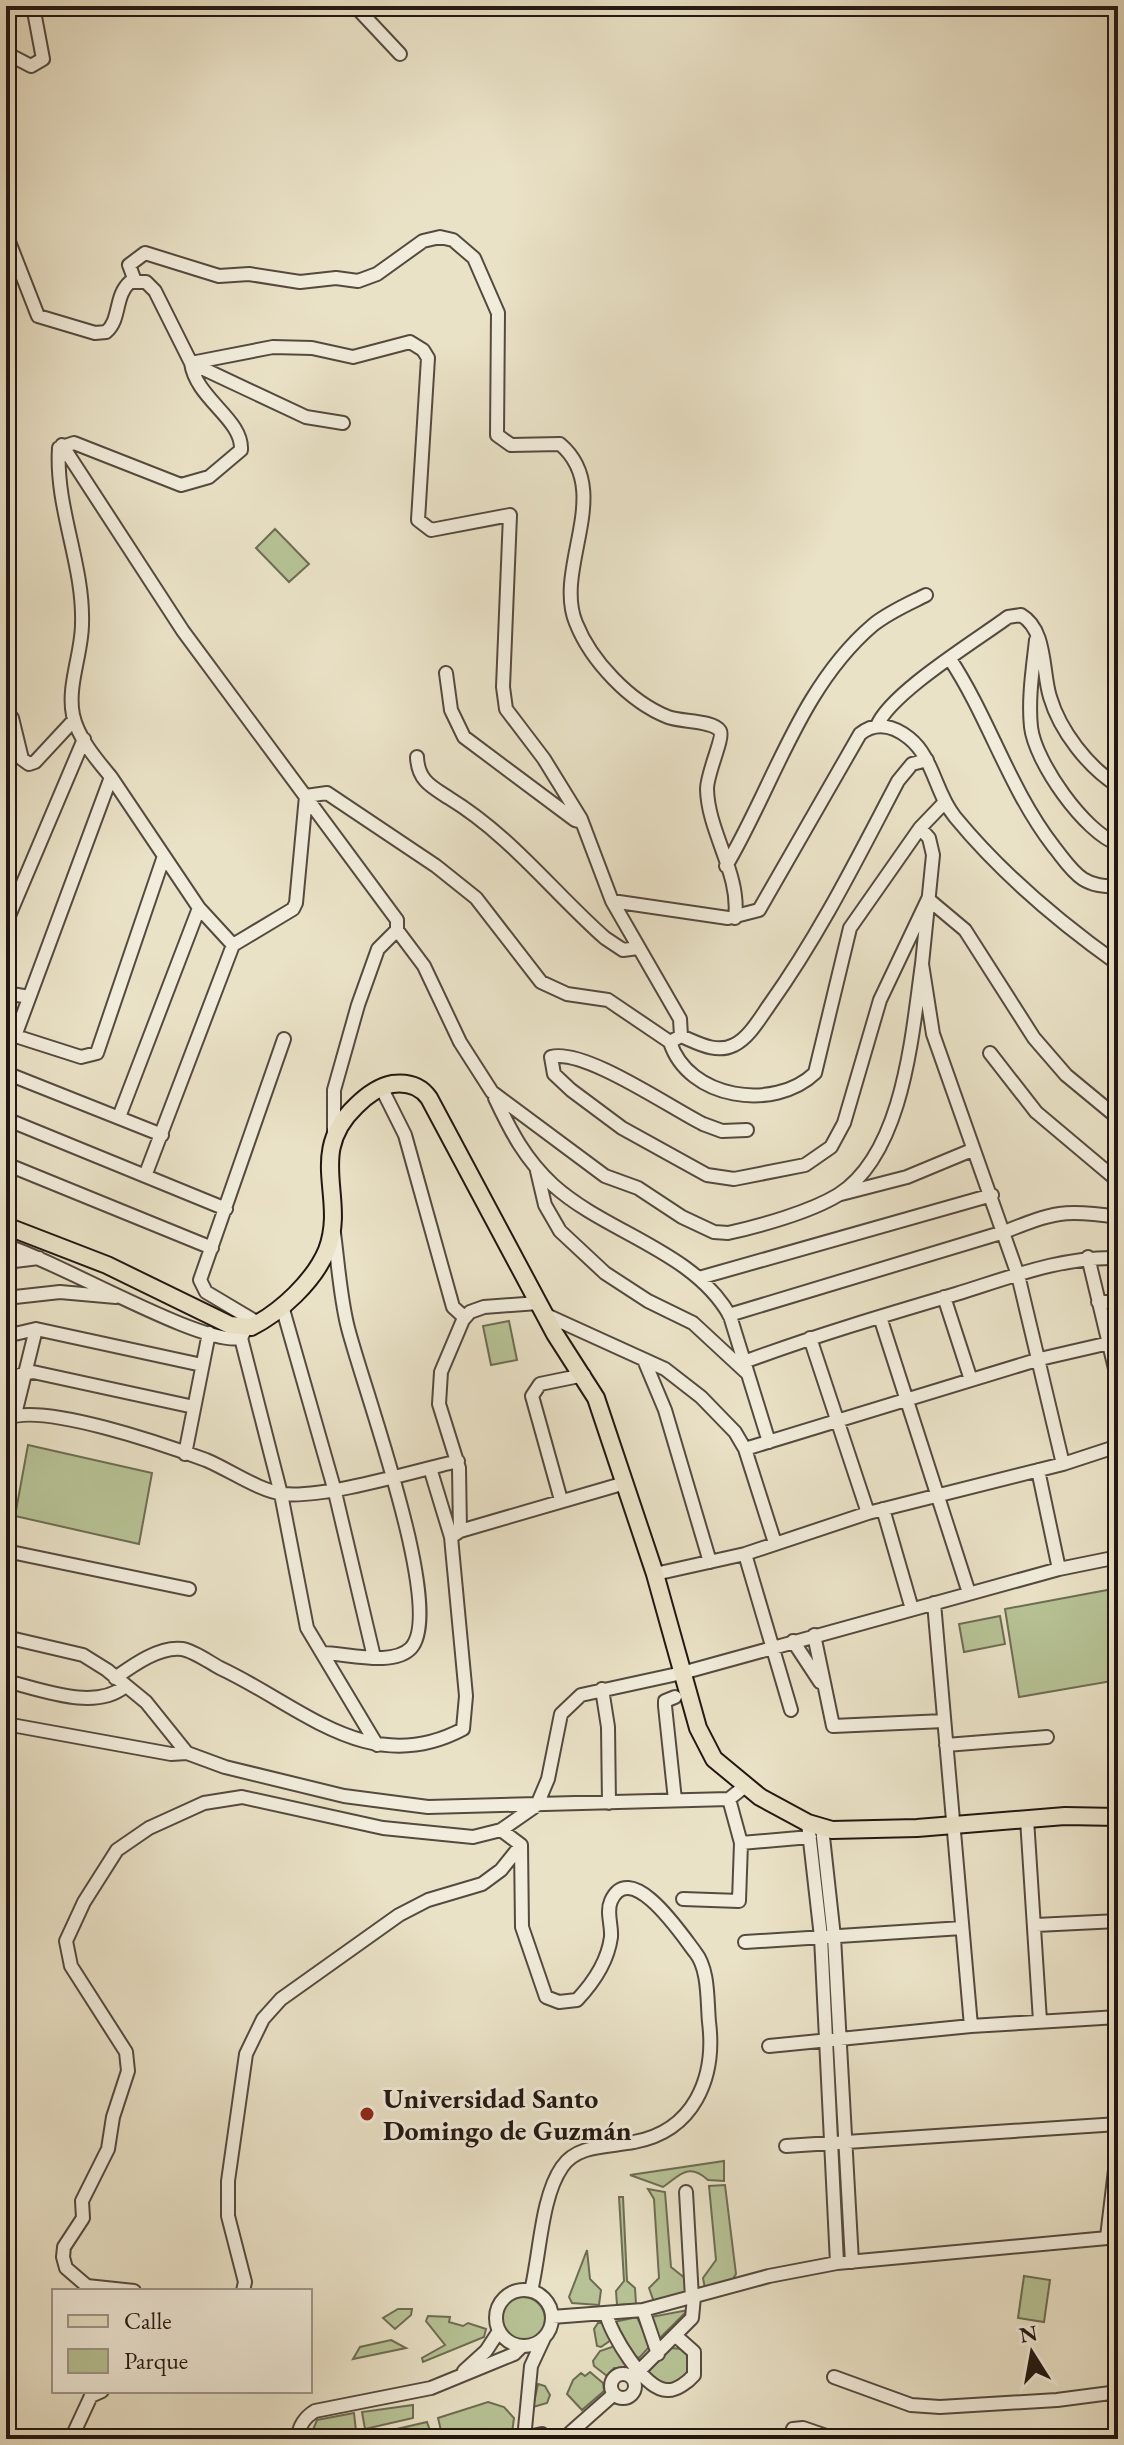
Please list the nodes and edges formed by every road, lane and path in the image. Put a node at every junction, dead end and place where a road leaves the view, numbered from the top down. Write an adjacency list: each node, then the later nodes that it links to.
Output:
1 (33, 6): 3 (street)
2 (355, 6): 4 (street)
3 (6, 53)
4 (400, 54)
5 (6, 234): 6 (street)
6 (135, 281): 7 (street); 28 (street)
7 (191, 363): 8 (street); 9 (street); 24 (street)
8 (343, 423)
9 (62, 445): 15 (street); 22 (street)
10 (926, 595): 28 (street)
11 (1037, 637): 12 (street); 21 (street); 26 (street)
12 (950, 659): 16 (street); 29 (street)
13 (446, 673): 24 (street)
14 (6, 712): 15 (street)
15 (74, 720): 17 (street)
16 (877, 726): 19 (street); 33 (street)
17 (84, 739): 20 (street); 34 (street)
18 (417, 757): 37 (street)
19 (927, 760): 23 (street); 44 (street)
20 (111, 777): 27 (street); 41 (street)
21 (1118, 786)
22 (306, 796): 35 (street); 36 (street); 44 (street)
23 (944, 803): 25 (street); 39 (street)
24 (582, 822): 31 (street)
25 (920, 828): 30 (street); 44 (street)
26 (1118, 844)
27 (164, 856): 32 (street); 42 (street)
28 (726, 866): 33 (street)
29 (1118, 887)
30 (928, 899): 38 (street); 50 (street); 52 (street)
31 (612, 901): 33 (street); 37 (street)
32 (199, 908): 36 (street); 49 (street)
33 (735, 918)
34 (6, 923)
35 (397, 930): 48 (street); 54 (street)
36 (233, 945): 53 (street)
37 (638, 948): 44 (street)
38 (922, 964): 55 (street); 60 (street)
39 (1118, 964)
40 (6, 993): 41 (street)
41 (29, 997): 42 (street)
42 (10, 1034)
43 (284, 1039): 62 (street)
44 (675, 1039)
45 (990, 1053): 59 (street)
46 (6, 1073): 49 (street)
47 (381, 1087): 54 (main road); 81 (main road); 83 (street)
48 (492, 1092): 57 (street); 60 (street)
49 (119, 1117): 53 (street)
50 (1118, 1118)
51 (6, 1119): 58 (street)
52 (747, 1130)
53 (162, 1135): 58 (street)
54 (334, 1136): 64 (main road)
55 (972, 1150): 60 (street); 61 (street)
56 (6, 1164): 68 (street)
57 (536, 1168): 74 (street); 94 (street)
58 (145, 1176): 62 (street)
59 (1118, 1181)
60 (838, 1195)
61 (992, 1195): 66 (street); 74 (street)
62 (226, 1209): 68 (street)
63 (1118, 1217): 66 (street)
64 (332, 1222): 80 (main road); 112 (street)
65 (6, 1226): 86 (main road)
66 (1004, 1232): 73 (street); 82 (street)
67 (6, 1246): 70 (street)
68 (212, 1248): 86 (street)
69 (1088, 1257): 71 (street); 73 (street); 78 (street)
70 (42, 1258): 72 (street); 75 (street)
71 (1118, 1258)
72 (6, 1262)
73 (1018, 1275): 76 (street); 91 (street)
74 (699, 1278): 82 (street)
75 (123, 1297): 77 (street); 87 (street)
76 (944, 1297): 84 (street); 98 (street)
77 (6, 1298)
78 (1098, 1302): 79 (street); 90 (street)
79 (1118, 1302)
80 (282, 1306): 86 (main road); 114 (street)
81 (541, 1308): 83 (street); 92 (street); 96 (main road)
82 (729, 1315): 94 (street)
83 (464, 1317): 108 (street)
84 (880, 1317): 89 (street); 100 (street)
85 (36, 1329): 88 (street); 93 (street); 95 (street)
86 (248, 1330): 87 (street); 115 (street)
87 (209, 1333): 93 (street)
88 (6, 1336)
89 (810, 1338): 94 (street); 103 (street)
90 (1113, 1342): 91 (street); 99 (street)
91 (1040, 1359): 98 (street); 109 (street)
92 (644, 1360): 106 (street); 125 (street)
93 (202, 1365): 101 (street)
94 (746, 1368): 104 (street)
95 (25, 1372): 97 (street); 101 (street); 102 (street)
96 (584, 1375): 113 (main road); 117 (street)
97 (6, 1378)
98 (971, 1380): 100 (street)
99 (1118, 1381)
100 (909, 1401): 103 (street); 116 (street)
101 (194, 1407): 107 (street)
102 (10, 1416): 107 (street)
103 (838, 1422): 104 (street); 119 (street)
104 (769, 1442): 106 (street)
105 (1118, 1446): 109 (street)
106 (745, 1449): 121 (street)
107 (185, 1454): 115 (street)
108 (458, 1461): 110 (street); 120 (street)
109 (1063, 1464): 111 (street)
110 (430, 1468): 112 (street); 120 (street)
111 (1038, 1470): 116 (street); 126 (street)
112 (392, 1477): 114 (street); 137 (street)
113 (625, 1483): 117 (street); 127 (main road)
114 (334, 1488): 115 (street); 137 (street)
115 (281, 1494): 136 (street)
116 (941, 1495): 118 (street); 129 (street)
117 (561, 1500): 120 (street)
118 (883, 1509): 119 (street); 131 (street)
119 (868, 1513): 121 (street)
120 (455, 1534): 148 (street)
121 (775, 1543): 123 (street)
122 (6, 1551): 128 (street)
123 (745, 1554): 125 (street); 135 (street)
124 (1118, 1557): 126 (street)
125 (710, 1562): 127 (street)
126 (1059, 1569): 129 (street)
127 (655, 1574): 138 (main road)
128 (189, 1589)
129 (969, 1593): 130 (street)
130 (934, 1603): 131 (street); 145 (street)
131 (912, 1609): 132 (street)
132 (814, 1635): 134 (street); 141 (street)
133 (6, 1637): 140 (street)
134 (793, 1641): 135 (street); 141 (street)
135 (769, 1647): 138 (street); 144 (street)
136 (322, 1653): 137 (street); 148 (street)
137 (374, 1657)
138 (682, 1673): 142 (street); 151 (main road)
139 (6, 1681): 140 (street)
140 (119, 1682): 148 (street); 150 (street)
141 (824, 1688): 145 (street)
142 (602, 1689): 154 (street); 155 (street)
143 (675, 1697): 153 (street)
144 (791, 1710)
145 (944, 1721): 149 (street)
146 (6, 1724): 150 (street)
147 (1047, 1737): 149 (street)
148 (377, 1745)
149 (946, 1745): 158 (street)
150 (187, 1753): 155 (street)
151 (744, 1787): 152 (street); 159 (main road)
152 (729, 1799): 153 (street); 161 (street)
153 (675, 1800): 154 (street)
154 (609, 1803): 155 (street)
155 (537, 1805): 160 (street)
156 (1118, 1817): 157 (main road)
157 (1027, 1819): 158 (main road); 165 (street)
158 (952, 1825): 159 (main road); 166 (street)
159 (813, 1829): 161 (street); 167 (street)
160 (501, 1830): 162 (street); 184 (street)
161 (741, 1843): 163 (street)
162 (521, 1845): 185 (street); 186 (street)
163 (683, 1899)
164 (1118, 1921): 165 (street)
165 (1036, 1925): 170 (street)
166 (962, 1928): 167 (street); 171 (street)
167 (828, 1937): 168 (street); 172 (street); 173 (street)
168 (745, 1942)
169 (1118, 2017): 170 (street)
170 (1040, 2021): 171 (street)
171 (971, 2026): 172 (street)
172 (841, 2039): 173 (street); 176 (street)
173 (826, 2040): 174 (street); 177 (street)
174 (769, 2046)
175 (1118, 2124): 176 (street)
176 (846, 2142): 177 (street); 182 (street)
177 (831, 2143): 179 (street); 183 (street)
178 (1118, 2145): 181 (street)
179 (786, 2146)
180 (686, 2192): 187 (street)
181 (1112, 2237): 182 (street)
182 (852, 2262): 183 (street)
183 (837, 2263): 187 (street)
184 (115, 2289)
185 (243, 2289)
186 (531, 2291): 190 (street); 191 (street)
187 (693, 2297): 188 (street); 192 (street)
188 (643, 2310): 189 (street); 195 (street)
189 (606, 2313): 190 (street); 196 (street)
190 (552, 2317): 193 (street)
191 (499, 2331): 194 (street); 198 (street)
192 (676, 2336): 195 (street); 196 (street)
193 (544, 2338): 194 (street); 206 (street)
194 (522, 2346): 198 (street)
195 (658, 2354): 196 (street)
196 (636, 2374): 202 (street)
197 (834, 2377): 199 (street)
198 (456, 2379): 205 (street)
199 (1118, 2391): 201 (street)
200 (98, 2393): 204 (street)
201 (1118, 2418)
202 (570, 2433)
203 (542, 2434): 206 (street)
204 (71, 2439)
205 (298, 2439)
206 (522, 2439)
207 (789, 2439): 208 (street)
208 (835, 2439)

